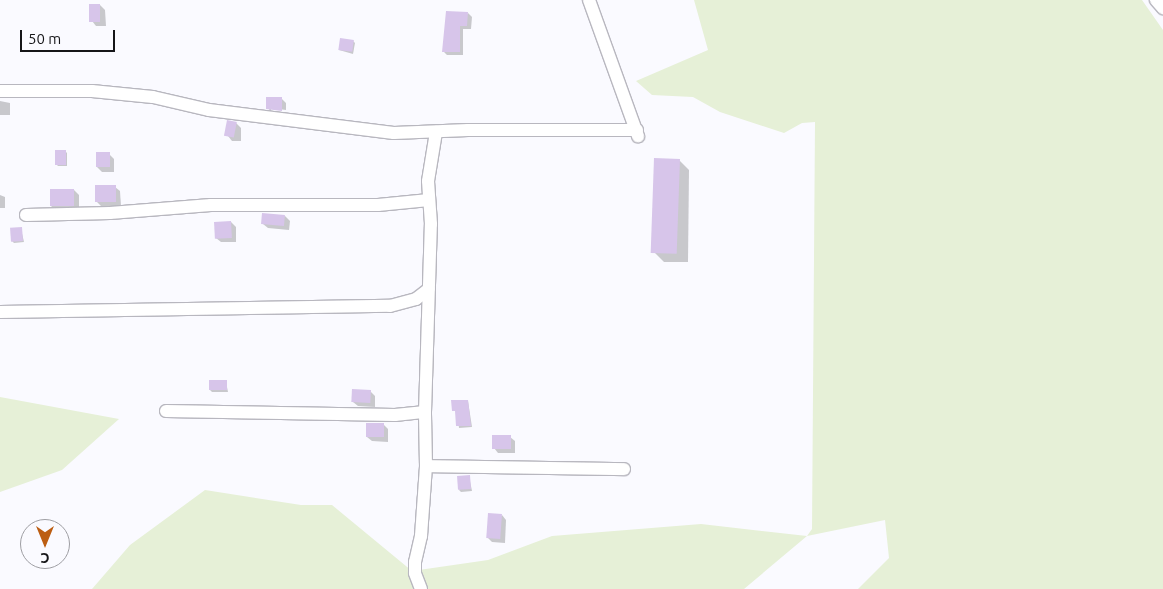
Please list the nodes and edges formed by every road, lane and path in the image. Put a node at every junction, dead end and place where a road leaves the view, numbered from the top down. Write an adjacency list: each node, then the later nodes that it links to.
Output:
1 (589, 0): 5 (street)
2 (1156, 0): 3 (street)
3 (1163, 8)
4 (0, 91): 5 (street)
5 (436, 132): 6 (street)
6 (429, 200): 7 (street); 8 (street)
7 (26, 215)
8 (429, 290): 9 (street); 11 (street)
9 (0, 312)
10 (166, 411): 11 (street)
11 (425, 412): 12 (street)
12 (426, 466): 13 (street); 14 (street)
13 (624, 469)
14 (421, 589)

